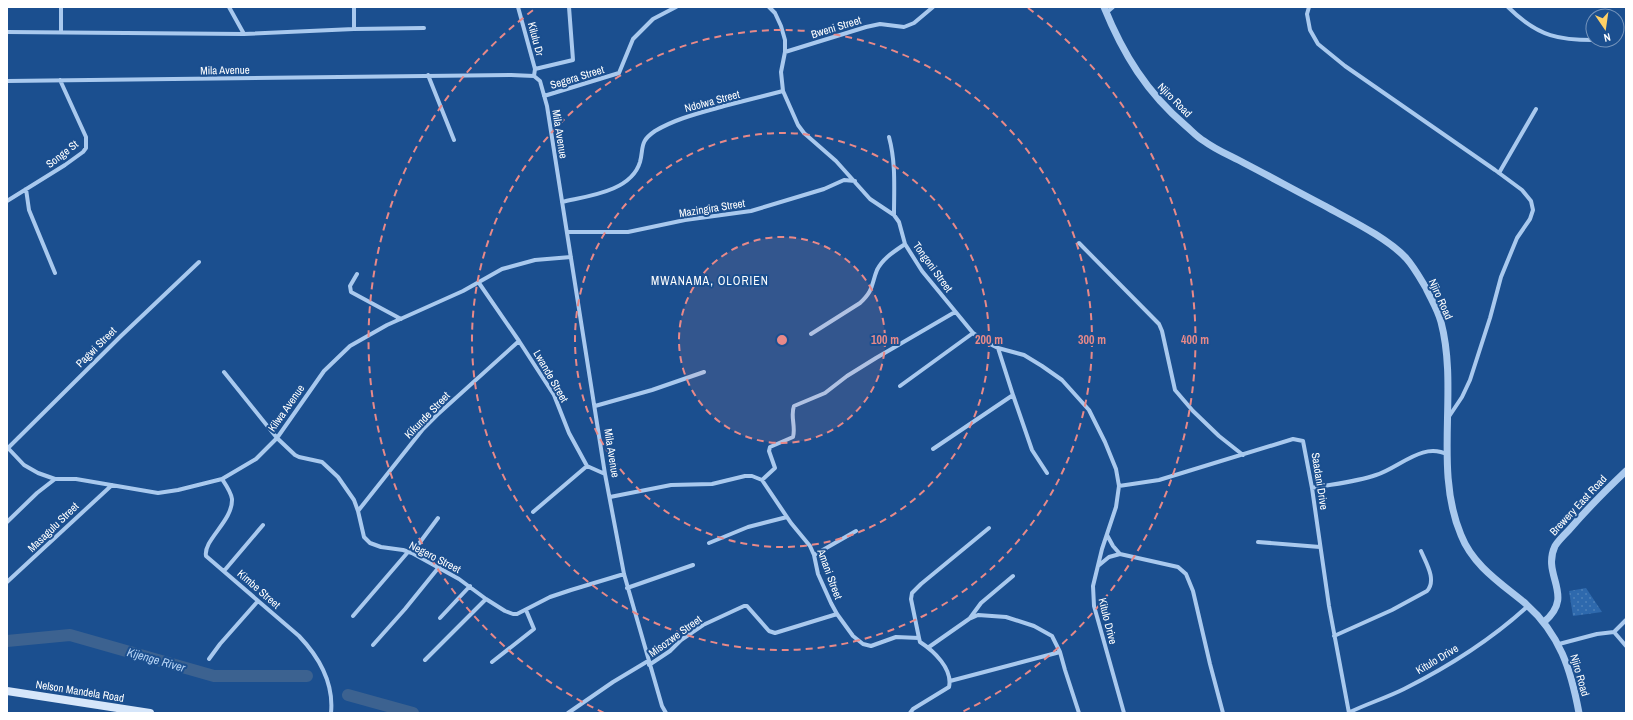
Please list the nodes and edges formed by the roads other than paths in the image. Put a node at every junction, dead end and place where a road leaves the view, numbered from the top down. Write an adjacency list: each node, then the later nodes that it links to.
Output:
1 (61, 7): 16 (street)
2 (229, 7): 17 (street)
3 (354, 7): 14 (street)
4 (518, 7): 20 (street, Kilulu Dr)
5 (569, 7): 20 (street)
6 (676, 7): 26 (street, Segera Street)
7 (768, 7): 19 (street)
8 (933, 7): 19 (street, Bweni Street)
9 (1113, 7): 12 (street)
10 (1309, 7): 30 (street)
11 (1508, 7): 18 (street)
12 (1105, 10): 55 (street, Njiro Road)
13 (424, 28): 14 (street)
14 (354, 29): 17 (street)
15 (7, 32): 16 (street)
16 (61, 32): 17 (street)
17 (244, 34)
18 (1585, 41)
19 (785, 52): 25 (street)
20 (535, 68): 22 (street, Kilulu Dr)
21 (428, 75): 22 (street, Mila Avenue); 24 (street, Mila Avenue); 29 (street)
22 (534, 76): 26 (street, Mila Avenue)
23 (7, 80): 24 (street, Mila Avenue)
24 (60, 80): 32 (street, Songe St)
25 (783, 91): 31 (street); 34 (street, Ndolwa Street)
26 (544, 96): 34 (street, Mila Avenue)
27 (1536, 109): 30 (street)
28 (888, 137): 35 (street)
29 (454, 140)
30 (1499, 173): 55 (street)
31 (855, 181): 35 (street); 36 (street, Mazingira Street)
32 (26, 190): 33 (street, Songe St); 41 (street)
33 (7, 201)
34 (562, 202): 36 (street, Mila Avenue)
35 (894, 215): 38 (street, Tongoni Street)
36 (568, 232): 39 (street, Mila Avenue)
37 (1080, 243): 60 (street)
38 (905, 244): 44 (street, Tongoni Street); 47 (street)
39 (571, 257): 43 (street, Kilwa Avenue); 54 (street, Mila Avenue)
40 (199, 262): 57 (street, Pagwi Street)
41 (55, 273)
42 (357, 274): 45 (street)
43 (479, 283): 45 (street, Kilwa Avenue); 48 (street, Lwande Street)
44 (955, 312): 46 (street, Tongoni Street); 68 (street)
45 (401, 319): 56 (street, Kilwa Avenue)
46 (973, 333): 49 (street, Tongoni Street); 52 (street)
47 (811, 334)
48 (519, 341): 62 (street, Lwande Street); 73 (street, Kikunde Street)
49 (998, 348): 53 (street); 70 (street, Tongoni Street)
50 (224, 372): 56 (street, Negero Street)
51 (704, 372): 54 (street)
52 (900, 386)
53 (1013, 395): 58 (street); 64 (street)
54 (595, 406): 65 (street, Mila Avenue)
55 (1448, 418): 61 (street, Njiro Road)
56 (277, 438): 67 (street, Kilwa Avenue); 73 (street, Negero Street)
57 (9, 449): 59 (street, Pagwi Street); 66 (street, Kilwa Avenue)
58 (933, 449)
59 (7, 455)
60 (1243, 455): 70 (street, Saadani Drive); 71 (street, Saadani Drive)
61 (1448, 455): 71 (street); 100 (street, Njiro Road)
62 (587, 466): 65 (street); 74 (street)
63 (1626, 470): 107 (street, Brewery East Road)
64 (1047, 473)
65 (605, 474): 72 (street, Mila Avenue)
66 (55, 479): 69 (street, Kilwa Avenue); 77 (street)
67 (222, 479): 69 (street, Kilwa Avenue); 92 (street, Kimbe Street)
68 (762, 480): 72 (street); 75 (street, Amani Street)
69 (112, 485): 95 (street, Masagulu Street)
70 (1119, 486): 81 (street, Kitulo Drive)
71 (1312, 488): 84 (street, Saadani Drive)
72 (610, 497): 93 (street, Mila Avenue)
73 (358, 511): 86 (street, Negero Street)
74 (533, 512)
75 (787, 517): 83 (street); 88 (street, Amani Street)
76 (438, 518): 86 (street)
77 (7, 522)
78 (262, 525): 92 (street)
79 (989, 528): 110 (street)
80 (856, 531): 88 (street)
81 (1107, 535): 87 (street); 90 (street, Kitulo Drive)
82 (1258, 542): 84 (street)
83 (709, 543)
84 (1320, 547): 109 (street, Saadani Drive)
85 (1421, 551): 109 (street)
86 (410, 552): 91 (street, Negero Street); 103 (street)
87 (1120, 554): 90 (street); 129 (street)
88 (814, 555): 102 (street, Amani Street)
89 (693, 565): 97 (street)
90 (1098, 566): 128 (street, Kitulo Drive)
91 (439, 567): 96 (street, Negero Street); 112 (street)
92 (224, 571): 99 (street, Kimbe Street)
93 (624, 574): 97 (street, Mila Avenue); 101 (street, Negero Street)
94 (1013, 576): 105 (street)
95 (7, 582)
96 (470, 586): 98 (street, Negero Street); 104 (street)
97 (628, 588): 119 (street, Mila Avenue)
98 (486, 599): 101 (street, Negero Street); 117 (street)
99 (258, 601): 116 (street); 123 (street, Kimbe Street)
100 (1528, 606): 107 (street, Njiro Road); 130 (street, Kitulo Drive)
101 (526, 610): 118 (street)
102 (836, 614): 110 (street, Amani Street); 119 (street, Misozwe Street)
103 (353, 616)
104 (440, 618)
105 (969, 619): 114 (street); 115 (street)
106 (1626, 620): 108 (street)
107 (1544, 622): 111 (street, Njiro Road)
108 (1614, 632): 111 (street); 113 (street)
109 (1334, 636): 130 (street, Saadani Drive)
110 (919, 638): 114 (street)
111 (1558, 644): 131 (street, Njiro Road)
112 (373, 645)
113 (1626, 646)
114 (929, 647): 120 (street)
115 (1060, 652): 120 (street); 127 (street)
116 (209, 659)
117 (425, 660)
118 (492, 662)
119 (649, 663): 124 (street); 125 (street, Mila Avenue)
120 (950, 681): 126 (street)
121 (7, 691): 122 (main road, Nelson Mandela Road)
122 (150, 713)
123 (331, 713)
124 (568, 713)
125 (666, 713)
126 (910, 713)
127 (1080, 713)
128 (1124, 713)
129 (1224, 713)
130 (1348, 713)
131 (1579, 713)

